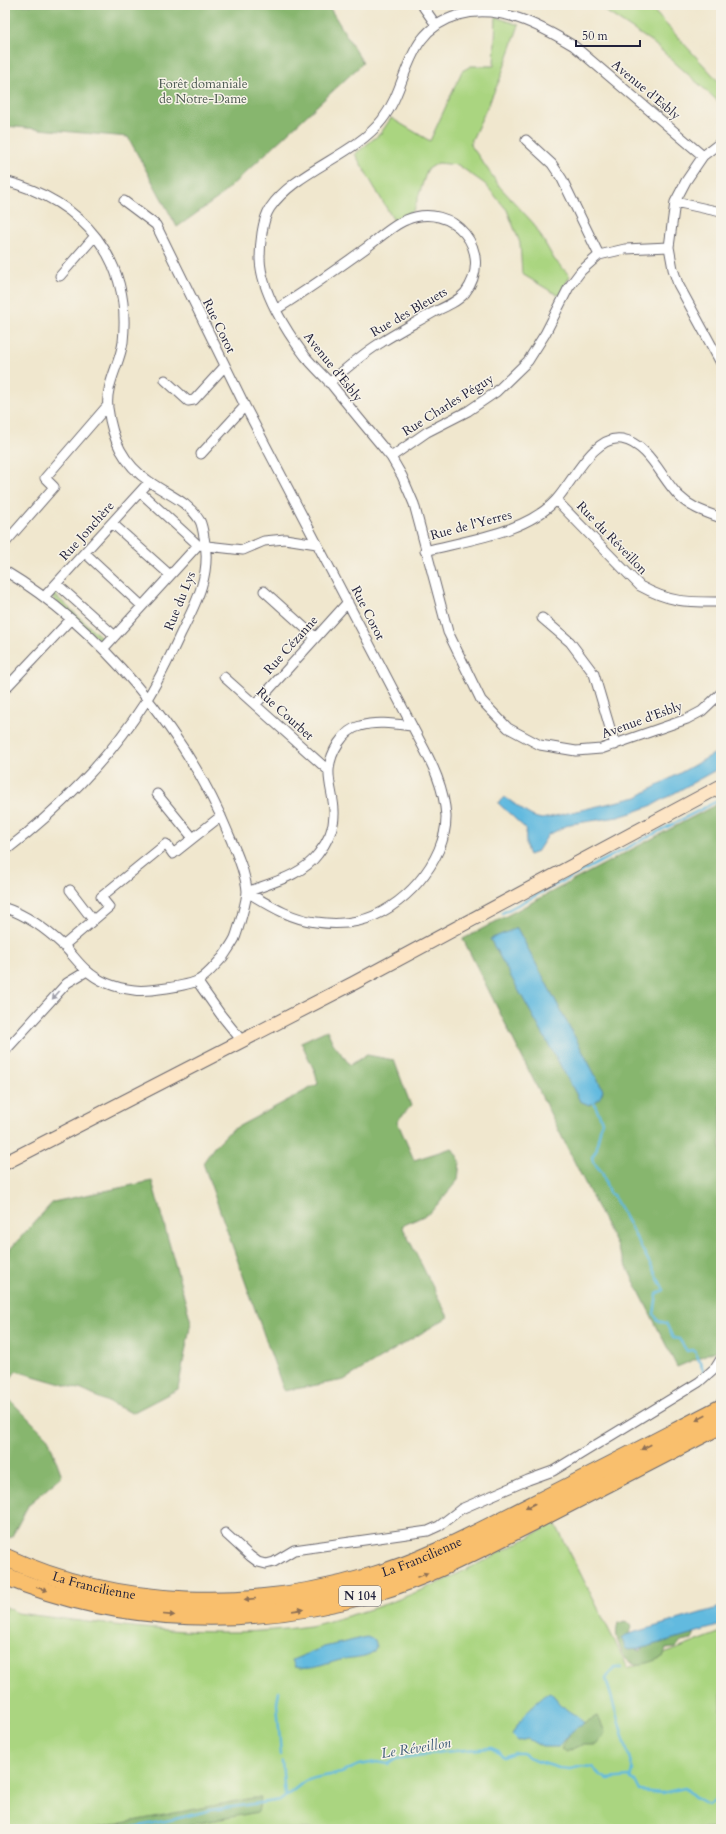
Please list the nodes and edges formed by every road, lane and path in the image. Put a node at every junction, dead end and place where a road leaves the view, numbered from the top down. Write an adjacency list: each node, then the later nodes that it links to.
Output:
1 (422, 5): 2 (street)
2 (436, 25): 5 (street, Avenue d'Esbly); 14 (street, Avenue d'Esbly)
3 (526, 140): 12 (street)
4 (721, 142): 5 (street)
5 (704, 156): 8 (street)
6 (5, 182): 10 (street, Rue du Lys)
7 (124, 201): 16 (street, Rue Corot)
8 (675, 202): 9 (street); 11 (street)
9 (721, 212)
10 (95, 236): 13 (street); 19 (street, Rue du Lys)
11 (669, 247): 12 (street, Rue Charles Péguy); 15 (street)
12 (599, 255): 22 (street, Rue Charles Péguy)
13 (60, 276)
14 (277, 309): 18 (street, Avenue d'Esbly); 18 (street, Rue des Bleuets)
15 (721, 363)
16 (224, 366): 17 (street); 20 (street, Rue Corot)
17 (165, 380)
18 (329, 383): 22 (street, Avenue d'Esbly)
19 (108, 405): 23 (street, Rue du Lys); 28 (street)
20 (245, 406): 21 (street); 29 (street, Rue Corot)
21 (201, 454)
22 (391, 457): 31 (street, Avenue d'Esbly)
23 (149, 482): 24 (street, Rue Jonchère); 30 (street, Rue du Lys)
24 (140, 492): 27 (street, Rue Jonchère); 30 (street)
25 (556, 500): 26 (street, Rue de l'Yerres); 31 (street, Rue de l'Yerres); 39 (street, Rue du Réveillon)
26 (721, 518)
27 (112, 523): 32 (street, Rue Jonchère); 34 (street)
28 (5, 543)
29 (317, 544): 30 (street); 38 (street, Rue Corot)
30 (202, 545): 34 (street); 49 (street, Rue du Lys)
31 (425, 551): 52 (street, Avenue d'Esbly)
32 (84, 553): 35 (street, Rue Jonchère); 40 (street)
33 (5, 571): 37 (street)
34 (170, 575): 40 (street)
35 (57, 584): 37 (street, Rue Jonchère); 43 (street)
36 (264, 591): 44 (street)
37 (44, 597): 42 (street)
38 (348, 602): 44 (street, Rue Cézanne); 51 (street, Rue Corot)
39 (721, 602)
40 (142, 606): 43 (street)
41 (542, 618): 52 (street)
42 (71, 619): 45 (street); 47 (street)
43 (115, 636): 45 (street)
44 (315, 637): 50 (street, Rue Cézanne)
45 (103, 649): 49 (street)
46 (224, 677): 50 (street, Rue Courbet)
47 (5, 689)
48 (721, 693): 52 (street, Avenue d'Esbly)
49 (147, 698): 56 (street); 58 (street, Rue du Lys)
50 (255, 705): 53 (street, Rue Courbet)
51 (411, 726): 53 (street); 60 (street, Rue Corot)
52 (615, 745)
53 (329, 771): 60 (street)
54 (721, 786): 66 (street)
55 (157, 794): 57 (street)
56 (221, 816): 57 (street); 60 (street)
57 (193, 838): 62 (street)
58 (5, 851)
59 (70, 890): 62 (street)
60 (247, 892): 65 (street)
61 (5, 908): 63 (street)
62 (93, 920): 63 (street)
63 (63, 946): 64 (street)
64 (87, 971): 65 (street); 67 (street, one-way to 67)
65 (197, 981): 66 (street)
66 (242, 1041): 68 (street)
67 (5, 1051)
68 (5, 1164)
69 (721, 1359): 72 (street)
70 (721, 1408): 73 (highway, La Francilienne / N 104, one-way to 73)
71 (721, 1425): 74 (highway, La Francilienne / N 104, one-way to 71)
72 (225, 1533)
73 (5, 1557)
74 (5, 1576)

